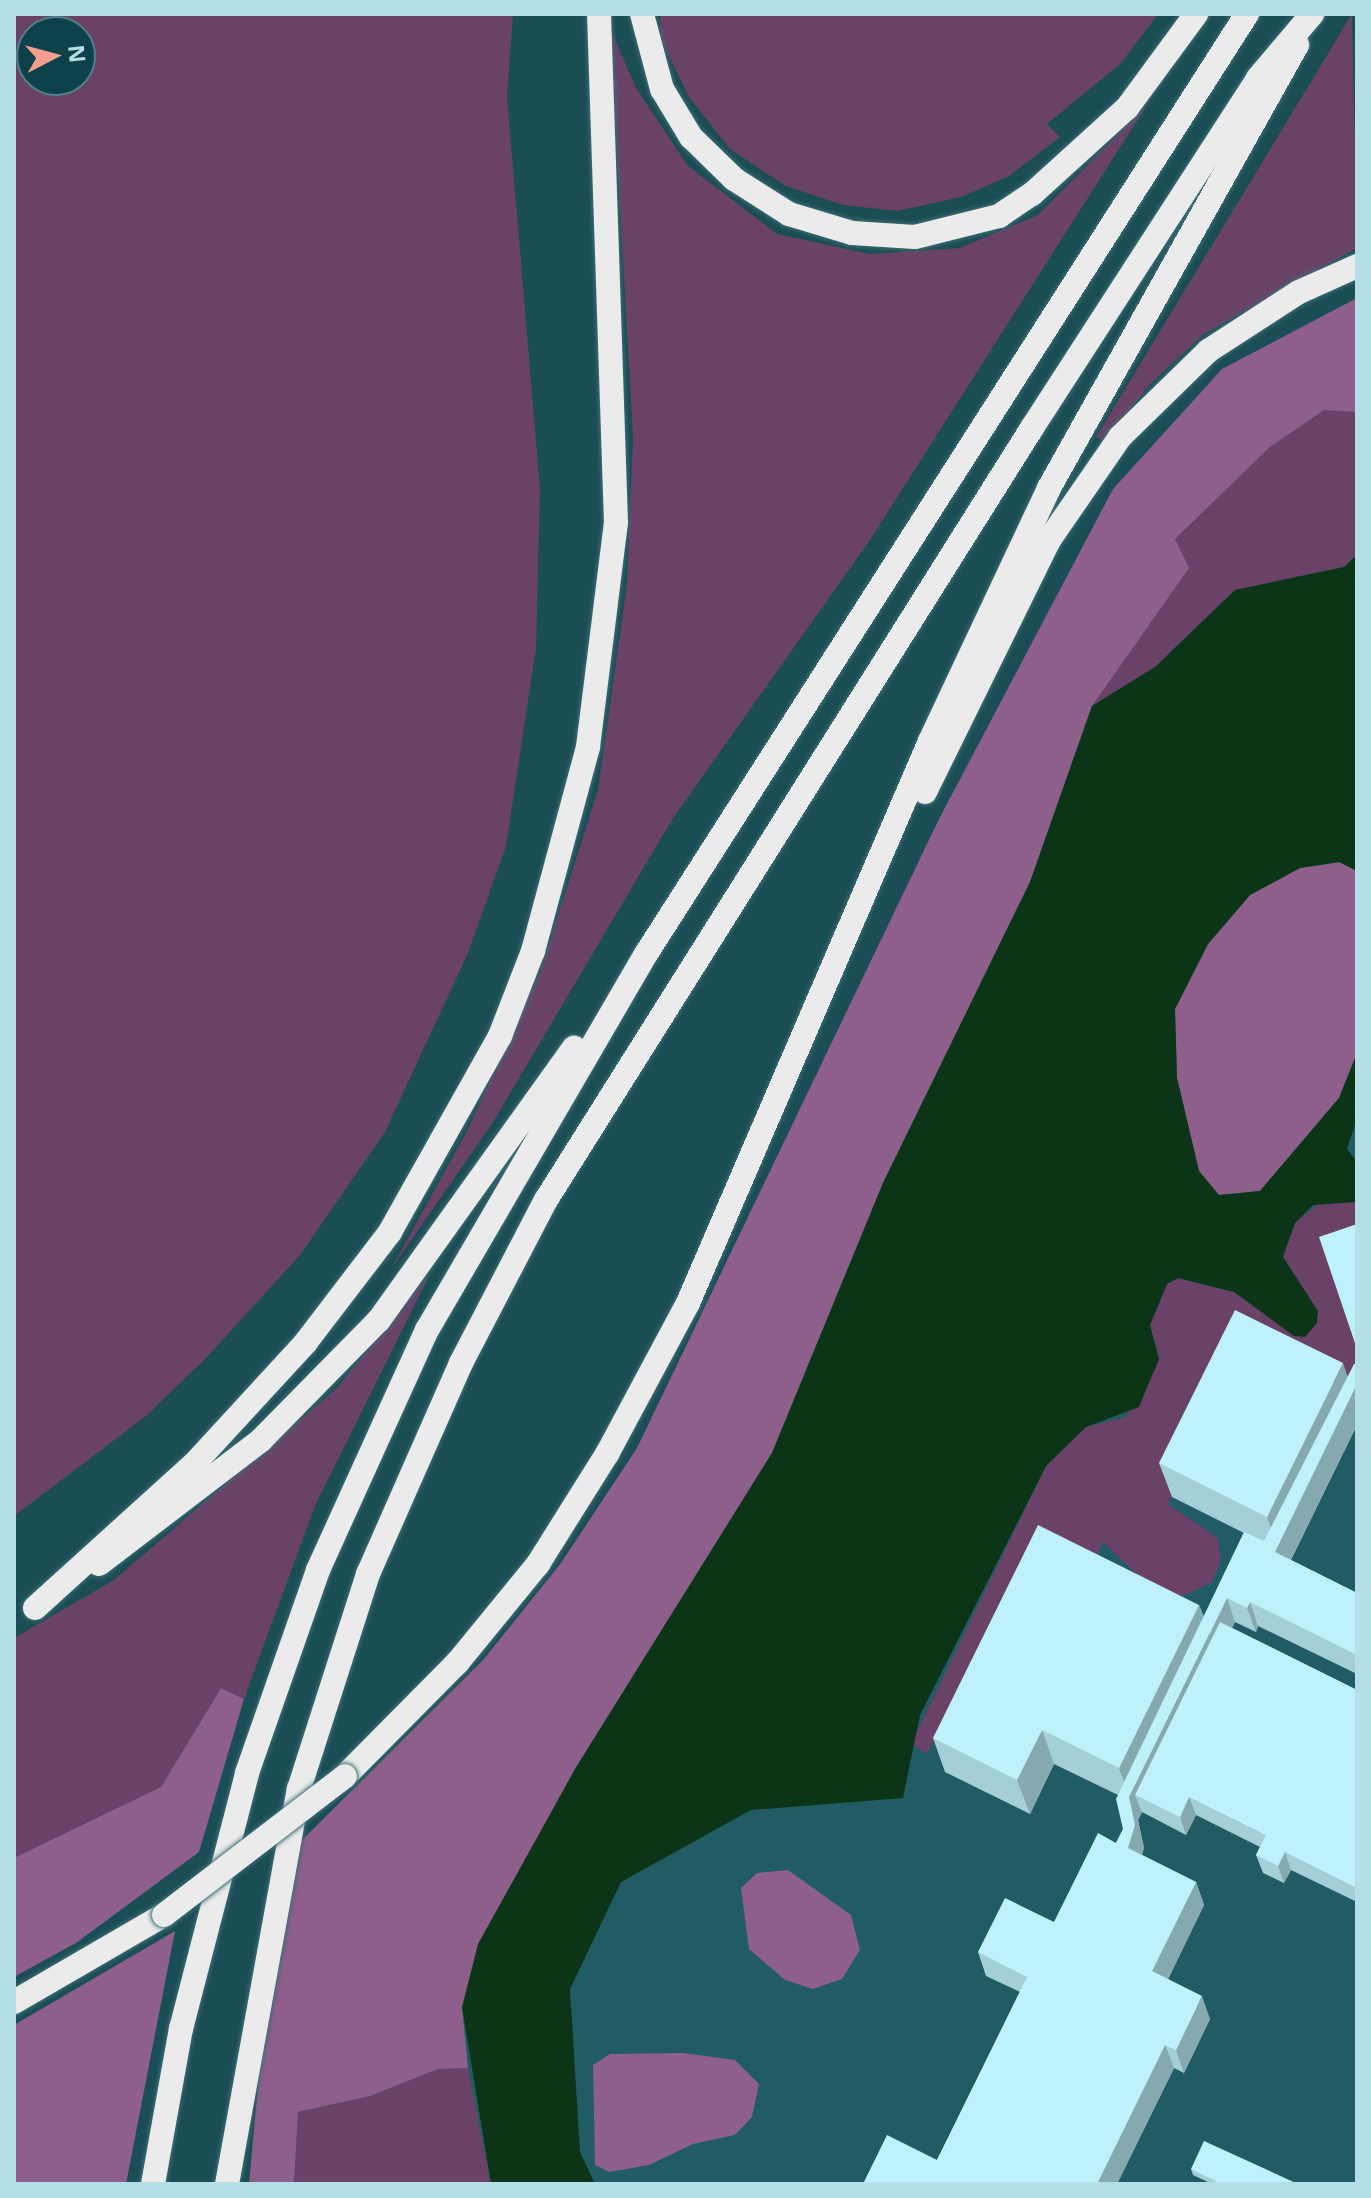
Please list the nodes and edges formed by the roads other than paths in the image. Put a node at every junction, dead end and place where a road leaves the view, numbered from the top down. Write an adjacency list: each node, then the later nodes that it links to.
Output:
1 (599, 14): 9 (highway)
2 (642, 14): 3 (highway)
3 (1196, 14)
4 (1247, 14): 8 (highway)
5 (1310, 16): 7 (highway); 12 (highway)
6 (1357, 266): 7 (highway)
7 (882, 858): 10 (highway, bridge)
8 (646, 954): 9 (highway); 11 (highway)
9 (24, 1615)
10 (14, 2002)
11 (153, 2184)
12 (227, 2184)

